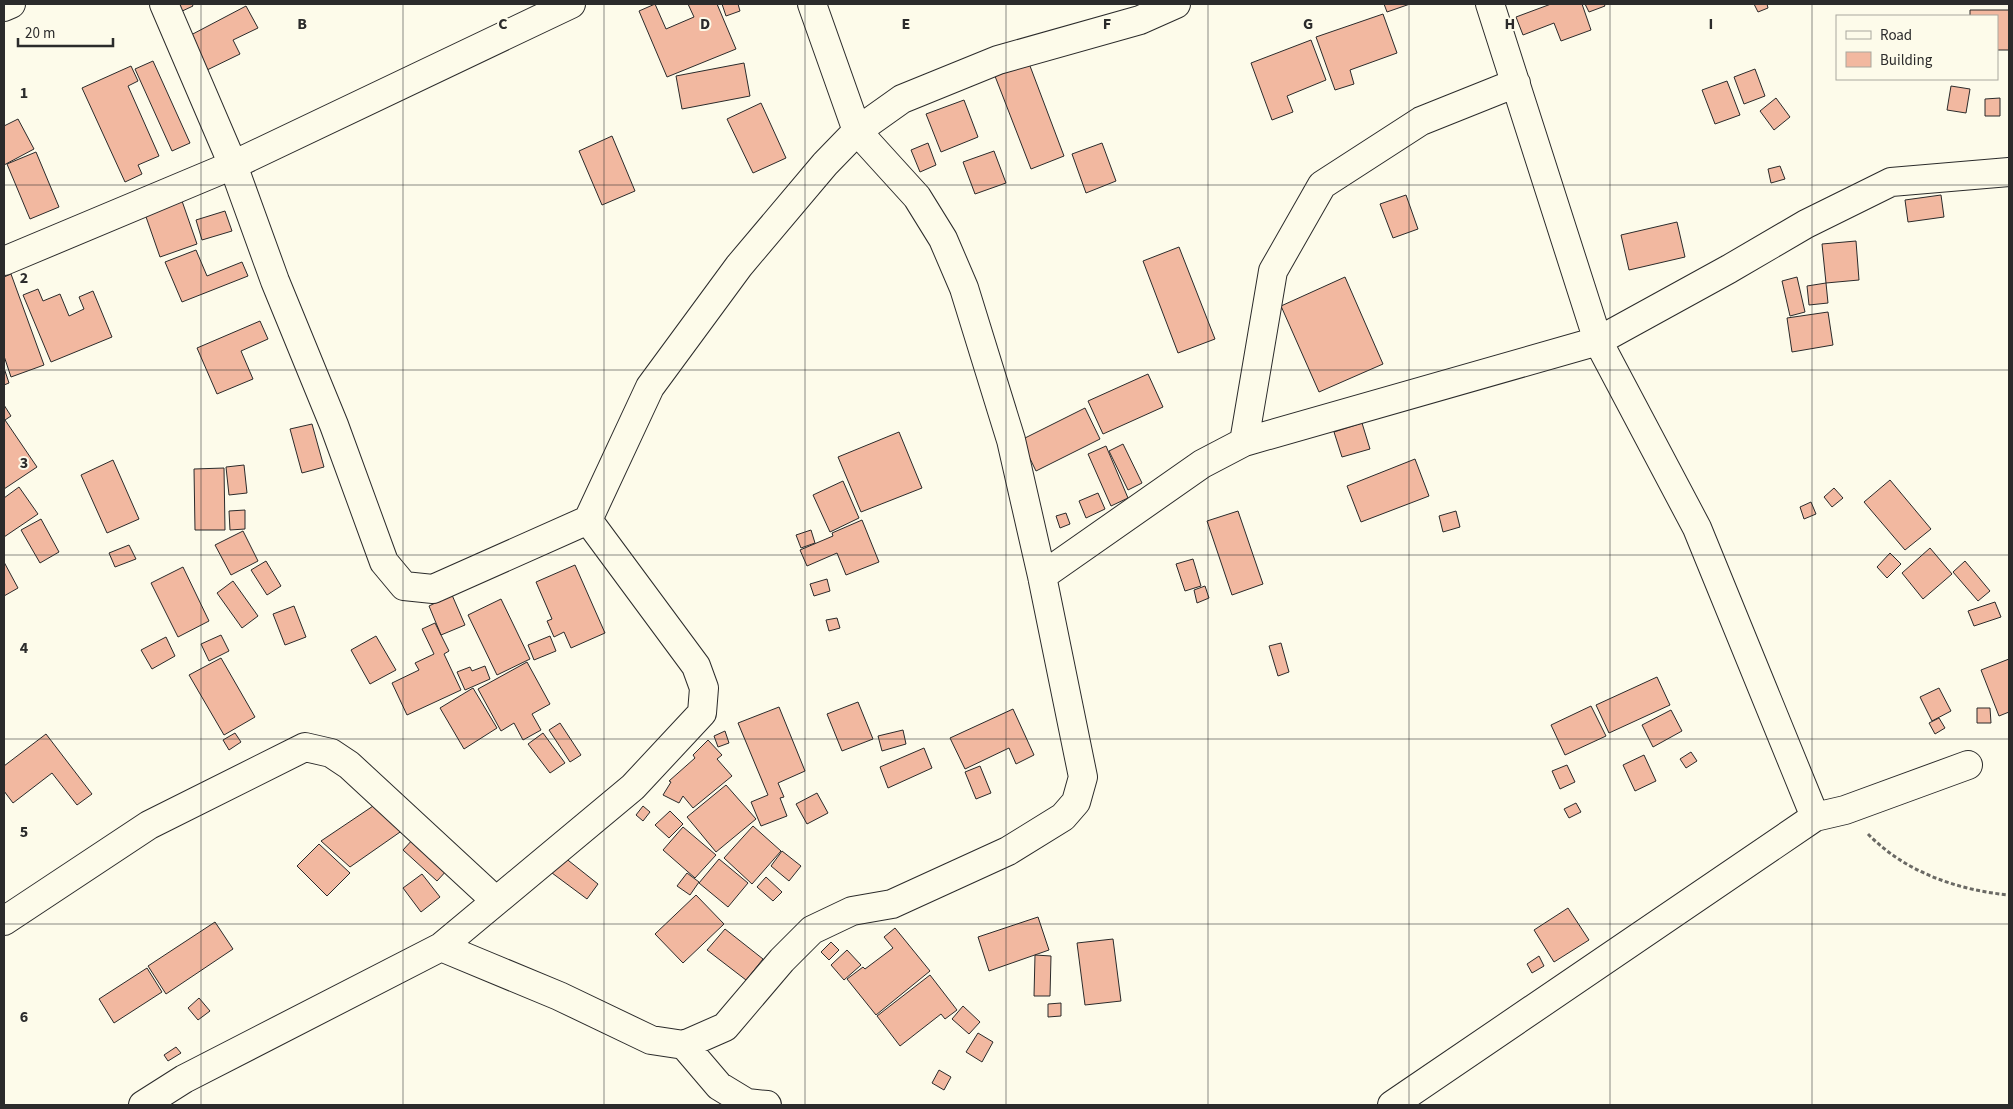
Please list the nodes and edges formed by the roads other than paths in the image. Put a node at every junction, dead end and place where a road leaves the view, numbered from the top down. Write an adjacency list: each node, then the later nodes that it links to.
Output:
1 (12, 4): 7 (street)
2 (164, 4): 10 (street)
3 (571, 4): 10 (street)
4 (812, 4): 9 (street)
5 (1176, 4): 9 (street)
6 (1490, 4): 8 (street)
7 (4, 7)
8 (1516, 83): 13 (street); 14 (street)
9 (857, 131): 15 (street); 16 (street)
10 (233, 165): 12 (street); 15 (street)
11 (2009, 172): 13 (street)
12 (4, 261)
13 (1598, 341): 14 (street); 18 (street)
14 (1244, 442): 16 (street)
15 (588, 520): 19 (street)
16 (1042, 576): 22 (street)
17 (1968, 765): 18 (street)
18 (1815, 817): 25 (street)
19 (496, 901): 20 (street); 21 (street)
20 (4, 921)
21 (441, 947): 22 (street); 23 (street)
22 (684, 1045): 24 (street)
23 (143, 1105)
24 (767, 1105)
25 (1392, 1105)

